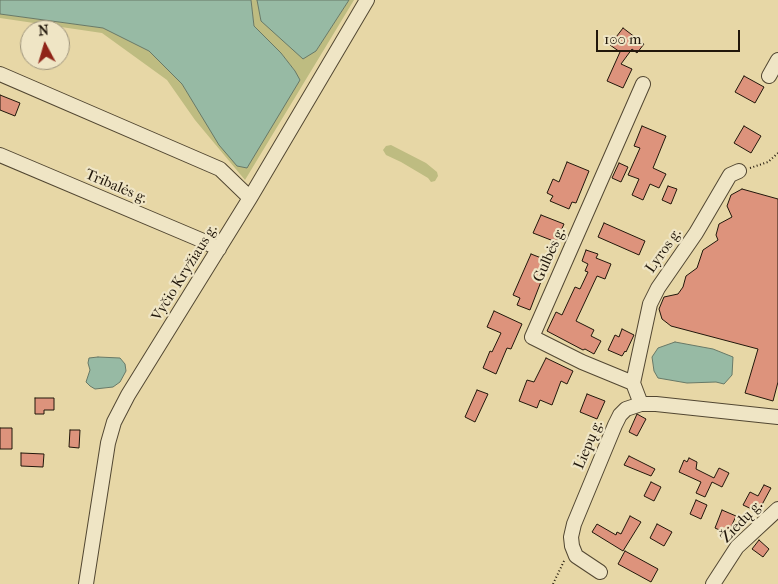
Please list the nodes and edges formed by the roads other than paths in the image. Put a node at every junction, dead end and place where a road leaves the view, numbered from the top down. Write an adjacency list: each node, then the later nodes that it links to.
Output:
1 (367, 0): 8 (street, Vyčio Kryžiaus g.)
2 (778, 60): 4 (street)
3 (0, 74): 8 (street)
4 (769, 76)
5 (643, 84): 10 (street, Gulbės g.)
6 (0, 155): 9 (street, Tribalės g.)
7 (738, 171): 10 (street, Lyros g.)
8 (250, 198): 9 (street, Vyčio Kryžiaus g.)
9 (219, 249): 15 (street, Vyčio Kryžiaus g.)
10 (632, 383): 11 (street)
11 (640, 404): 12 (street); 14 (street, Liepų g.)
12 (778, 417)
13 (777, 510): 16 (street, Žiedų g.)
14 (600, 572)
15 (86, 584)
16 (713, 584)

